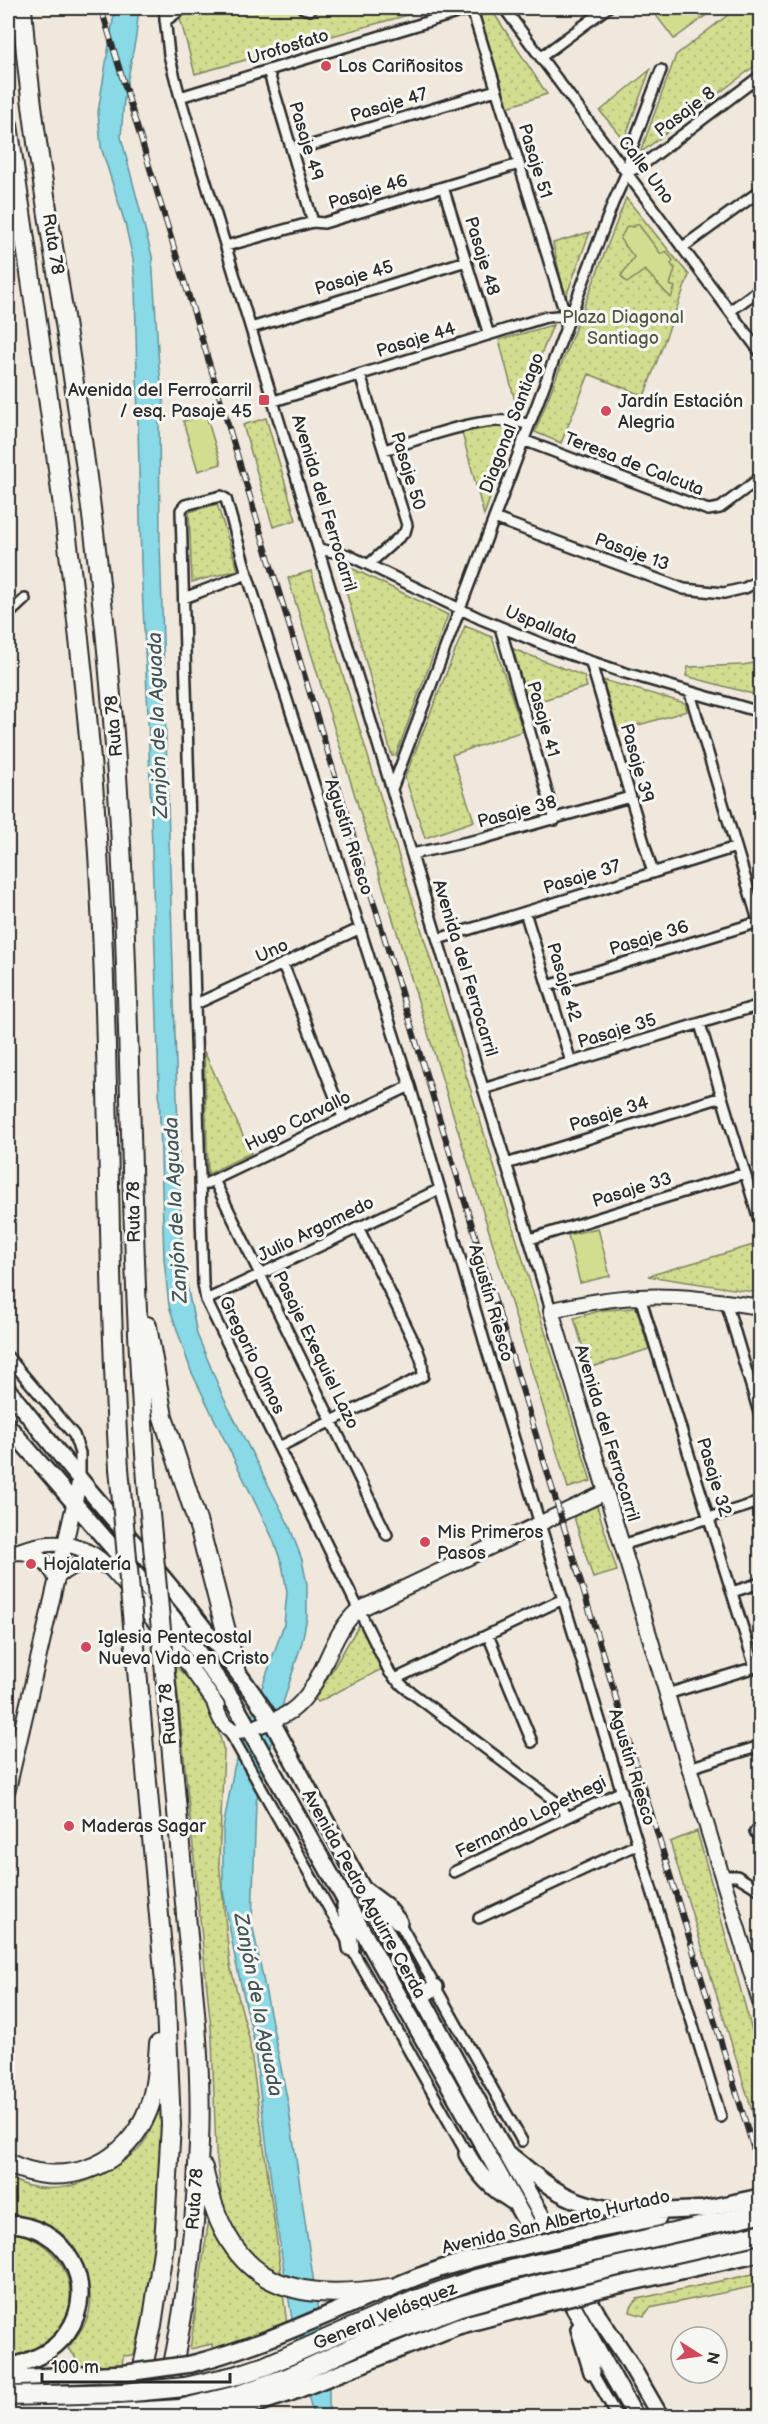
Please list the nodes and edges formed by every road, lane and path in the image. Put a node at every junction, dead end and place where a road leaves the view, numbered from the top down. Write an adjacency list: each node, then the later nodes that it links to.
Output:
1 (22, 8): 80 (highway, Ruta 78)
2 (164, 8): 9 (street, Avenida del Ferrocarril)
3 (183, 8): 9 (street)
4 (303, 8): 5 (street)
5 (312, 8)
6 (504, 8): 10 (street, Calle Uno)
7 (607, 8): 10 (street)
8 (473, 10): 11 (street, Urofosfato); 14 (street, Pasaje 51)
9 (165, 21): 15 (street, Avenida del Ferrocarril)
10 (541, 57): 19 (street, Calle Uno)
11 (268, 70): 15 (street, Urofosfato); 17 (street, Pasaje 49)
12 (661, 70): 19 (street, Diagonal Santiago)
13 (760, 76): 19 (street, Pasaje 8)
14 (496, 90): 17 (street, Pasaje 47); 18 (street, Pasaje 51)
15 (180, 97): 23 (street, Avenida del Ferrocarril)
16 (8, 125): 133 (highway, Ruta 78, bridge)
17 (292, 151): 22 (street, Pasaje 49)
18 (519, 164): 20 (street, Pasaje 46); 28 (street, Pasaje 51)
19 (627, 172): 24 (street, Calle Uno); 28 (street, Diagonal Santiago)
20 (443, 187): 22 (street, Pasaje 46); 25 (street, Pasaje 48)
21 (760, 191): 24 (street)
22 (313, 222): 23 (street, Pasaje 46)
23 (226, 246): 29 (street, Avenida del Ferrocarril)
24 (683, 247): 27 (street, Calle Uno)
25 (466, 261): 29 (street, Pasaje 45); 30 (street, Pasaje 48)
26 (760, 289): 27 (street)
27 (730, 311): 31 (street, Calle Uno)
28 (569, 318): 30 (street, Pasaje 44); 34 (street, Diagonal Santiago)
29 (251, 328): 33 (street, Avenida del Ferrocarril)
30 (489, 335): 32 (street, Pasaje 44)
31 (760, 352)
32 (360, 375): 33 (street, Pasaje 44); 36 (street, Pasaje 50)
33 (274, 401): 40 (street, Avenida del Ferrocarril)
34 (529, 425): 35 (street, Diagonal Santiago); 36 (street)
35 (523, 440): 37 (street, Teresa de Calcuta); 39 (street, Diagonal Santiago)
36 (384, 450): 41 (street, Pasaje 50)
37 (760, 478)
38 (181, 510): 42 (street, Agustín Riesco); 44 (street, Gregorio Olmos)
39 (494, 518): 43 (street, Pasaje 13); 46 (street, Diagonal Santiago)
40 (318, 549): 41 (street, Uspallata); 52 (street, Avenida del Ferrocarril)
41 (369, 564): 46 (street, Uspallata)
42 (247, 574): 44 (street); 60 (street, Agustín Riesco)
43 (760, 580)
44 (184, 598): 64 (street, Gregorio Olmos)
45 (25, 599): 47 (street)
46 (460, 609): 48 (street, Uspallata); 52 (street, Diagonal Santiago)
47 (8, 615)
48 (500, 627): 49 (street, Uspallata); 54 (street, Pasaje 41)
49 (591, 663): 50 (street, Uspallata); 53 (street, Pasaje 39)
50 (690, 693): 51 (street, Uspallata); 55 (street)
51 (760, 712)
52 (392, 789): 56 (street, Avenida del Ferrocarril)
53 (630, 797): 54 (street, Pasaje 38); 57 (street, Pasaje 39)
54 (555, 820): 56 (street, Pasaje 38)
55 (736, 847): 57 (street, Pasaje 37); 59 (street)
56 (412, 854): 61 (street, Avenida del Ferrocarril)
57 (653, 873): 58 (street, Pasaje 37)
58 (525, 912): 61 (street, Pasaje 37); 63 (street, Pasaje 42)
59 (760, 924): 63 (street, Pasaje 36)
60 (361, 928): 62 (street, Uno); 68 (street, Agustín Riesco)
61 (438, 939): 69 (street, Avenida del Ferrocarril)
62 (283, 964): 64 (street, Uno); 71 (street)
63 (548, 986): 67 (street, Pasaje 42)
64 (196, 1004): 75 (street, Gregorio Olmos)
65 (760, 1005): 66 (street, Pasaje 35)
66 (700, 1024): 67 (street, Pasaje 35); 70 (street)
67 (572, 1062): 69 (street, Pasaje 35)
68 (410, 1086): 71 (street, Hugo Carvallo); 76 (street, Agustín Riesco)
69 (483, 1089): 72 (street, Avenida del Ferrocarril)
70 (722, 1097): 72 (street, Pasaje 34); 73 (street)
71 (343, 1117): 74 (street, Hugo Carvallo)
72 (507, 1164): 79 (street, Avenida del Ferrocarril)
73 (745, 1173): 77 (street); 79 (street, Pasaje 33)
74 (214, 1180): 75 (street, Hugo Carvallo); 81 (street, Pasaje Exequiel Lazo)
75 (201, 1186): 83 (street, Gregorio Olmos)
76 (440, 1189): 78 (street, Julio Argomedo); 98 (street, Agustín Riesco)
77 (760, 1223)
78 (358, 1227): 81 (street, Julio Argomedo); 90 (street)
79 (530, 1239): 86 (street, Avenida del Ferrocarril)
80 (134, 1271): 110 (highway); 139 (highway, Ruta 78, bridge)
81 (260, 1274): 83 (street, Julio Argomedo); 90 (street, Pasaje Exequiel Lazo)
82 (640, 1297): 84 (street); 86 (street); 97 (street, Pasaje 32)
83 (206, 1300): 92 (street, Gregorio Olmos)
84 (726, 1302): 85 (street); 89 (street)
85 (760, 1307)
86 (551, 1310): 94 (street, Avenida del Ferrocarril)
87 (8, 1357): 93 (street)
88 (8, 1390): 93 (main road, Avenida Pedro Aguirre Cerda)
89 (760, 1416)
90 (332, 1421): 92 (street); 99 (street, Pasaje Exequiel Lazo)
91 (8, 1426): 95 (main road, Avenida Pedro Aguirre Cerda)
92 (279, 1447): 108 (street, Gregorio Olmos)
93 (80, 1479): 95 (street); 110 (main road, Avenida Pedro Aguirre Cerda)
94 (606, 1492): 98 (street); 101 (street, Avenida del Ferrocarril)
95 (75, 1502): 100 (street); 115 (main road, Avenida Pedro Aguirre Cerda)
96 (760, 1502): 97 (street)
97 (709, 1518): 101 (street); 106 (street, Pasaje 32)
98 (540, 1523): 107 (street, Agustín Riesco); 108 (street)
99 (387, 1535)
100 (64, 1544): 102 (street); 103 (street); 104 (street)
101 (622, 1545): 113 (street, Avenida del Ferrocarril)
102 (11, 1553): 104 (street)
103 (108, 1567): 104 (street); 115 (street)
104 (56, 1578): 119 (street)
105 (760, 1583): 106 (street)
106 (732, 1592): 111 (street, Pasaje 32)
107 (563, 1599): 109 (street); 120 (street, Agustín Riesco)
108 (358, 1610): 112 (street, Gregorio Olmos); 114 (street)
109 (488, 1635): 112 (street); 116 (street)
110 (235, 1666): 114 (main road, Avenida Pedro Aguirre Cerda)
111 (758, 1666): 113 (street)
112 (395, 1678): 121 (street, Gregorio Olmos)
113 (667, 1694): 118 (street, Avenida del Ferrocarril)
114 (271, 1720): 115 (street); 125 (main road, Avenida Pedro Aguirre Cerda)
115 (238, 1728): 127 (main road, Avenida Pedro Aguirre Cerda); 131 (street, Avenida Pedro Aguirre Cerda)
116 (532, 1742)
117 (760, 1746): 118 (street)
118 (689, 1768): 124 (street, Avenida del Ferrocarril)
119 (8, 1781)
120 (622, 1791): 121 (street, Fernando Lopethegi); 122 (street, Agustín Riesco)
121 (568, 1817): 123 (street, Fernando Lopethegi)
122 (638, 1844): 128 (street); 137 (street, Agustín Riesco)
123 (454, 1872)
124 (721, 1876): 126 (street); 130 (street, Avenida del Ferrocarril)
125 (358, 1885): 129 (main road); 135 (main road, Avenida Pedro Aguirre Cerda)
126 (760, 1890)
127 (343, 1894): 131 (main road); 143 (main road, Avenida Pedro Aguirre Cerda)
128 (479, 1917)
129 (399, 1922): 134 (street, Avenida Pedro Aguirre Cerda)
130 (741, 1938): 132 (street); 136 (street, Avenida del Ferrocarril)
131 (351, 1948): 141 (street, Avenida Pedro Aguirre Cerda)
132 (760, 1964)
133 (165, 1983): 142 (highway); 157 (highway, Ruta 78)
134 (435, 1988): 135 (main road); 138 (street, Avenida Pedro Aguirre Cerda)
135 (420, 1997): 140 (main road, Avenida Pedro Aguirre Cerda)
136 (760, 2002)
137 (721, 2117)
138 (522, 2141)
139 (199, 2142): 149 (highway); 159 (highway, Ruta 78)
140 (505, 2151): 145 (main road); 156 (main road, Avenida Pedro Aguirre Cerda)
141 (467, 2154): 143 (main road)
142 (8, 2163)
143 (514, 2202): 150 (main road, Avenida Pedro Aguirre Cerda)
144 (759, 2203): 145 (main road, Avenida San Alberto Hurtado); 155 (highway, General Velásquez, bridge)
145 (709, 2208): 149 (main road, Avenida San Alberto Hurtado, bridge)
146 (8, 2224): 151 (main road)
147 (760, 2234): 154 (highway, General Velásquez, bridge)
148 (760, 2253): 154 (main road, bridge)
149 (390, 2288): 153 (main road, Avenida San Alberto Hurtado, bridge)
150 (575, 2310): 152 (main road); 162 (main road, Avenida Pedro Aguirre Cerda)
151 (8, 2368)
152 (592, 2372): 161 (street)
153 (8, 2378)
154 (290, 2385): 157 (highway, General Velásquez, bridge); 160 (main road)
155 (8, 2396)
156 (661, 2414)
157 (125, 2415): 158 (highway, General Velásquez)
158 (8, 2416)
159 (162, 2416)
160 (220, 2416)
161 (617, 2416)
162 (635, 2416)

